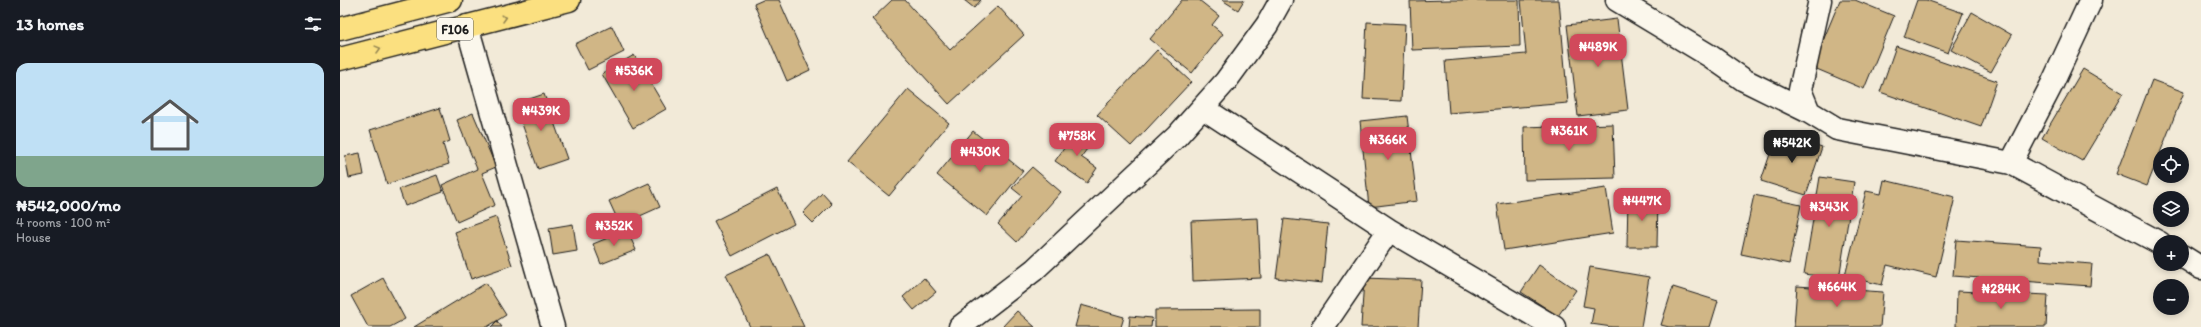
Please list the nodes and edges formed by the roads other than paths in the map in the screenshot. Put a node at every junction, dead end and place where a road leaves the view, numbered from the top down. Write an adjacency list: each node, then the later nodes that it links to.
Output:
1 (451, 0): 8 (main road, F106)
2 (569, 0): 7 (main road, F106, one-way to 2)
3 (1281, 0): 10 (street)
4 (1618, 0): 11 (street)
5 (1820, 0): 11 (street)
6 (2091, 0): 12 (street)
7 (467, 26): 9 (main road, F106, one-way to 7); 17 (street)
8 (340, 29)
9 (340, 59)
10 (1203, 108): 13 (street); 18 (street)
11 (1809, 112): 12 (street)
12 (2011, 163): 14 (street)
13 (1389, 230): 19 (street); 20 (street)
14 (2153, 239)
15 (2189, 260): 16 (street)
16 (2201, 268)
17 (553, 327)
18 (960, 327)
19 (1324, 327)
20 (1554, 327)

